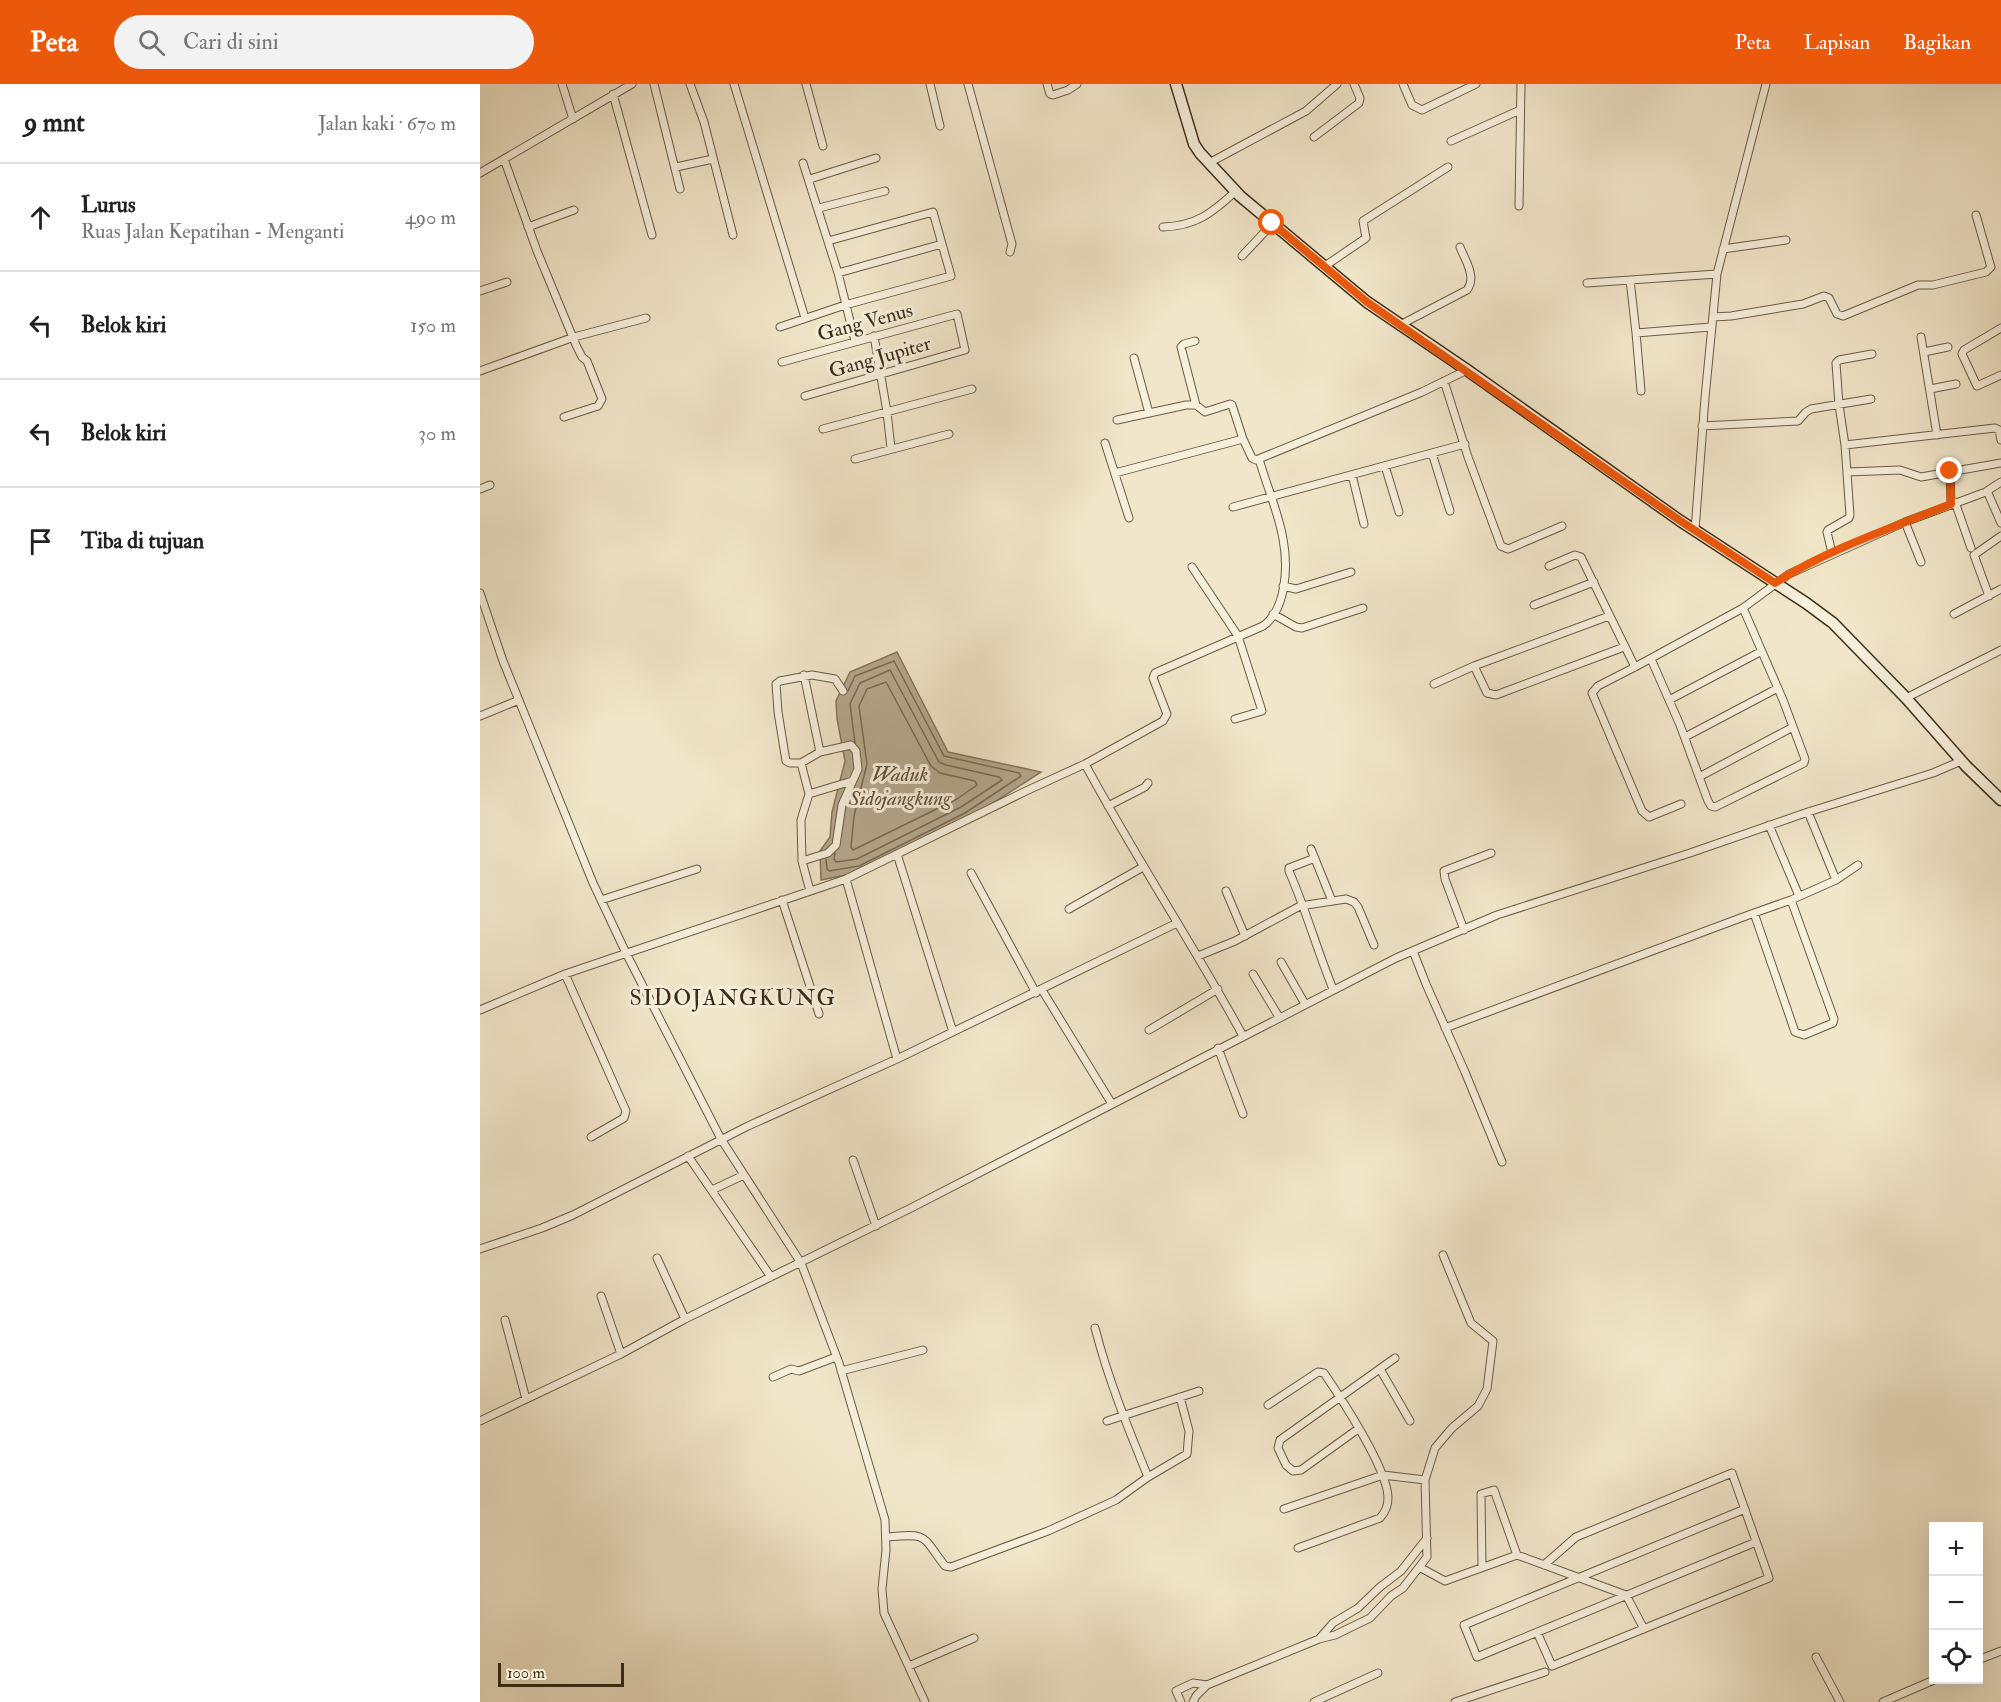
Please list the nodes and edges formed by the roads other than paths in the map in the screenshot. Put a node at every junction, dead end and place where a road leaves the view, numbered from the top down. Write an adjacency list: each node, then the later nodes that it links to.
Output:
1 (562, 84): 20 (street)
2 (632, 84): 18 (street)
3 (654, 84): 30 (street)
4 (690, 84): 27 (street)
5 (734, 84): 63 (street)
6 (806, 84): 24 (street)
7 (930, 84): 21 (street)
8 (968, 84): 51 (street)
9 (1047, 84): 10 (street)
10 (1077, 84)
11 (1176, 84): 29 (main road)
12 (1337, 84): 29 (street)
13 (1354, 84): 22 (street)
14 (1403, 84): 15 (street)
15 (1476, 84)
16 (1521, 84): 19 (street)
17 (1766, 84): 50 (street)
18 (613, 94): 20 (street); 44 (street)
19 (1520, 110): 23 (street); 37 (street)
20 (573, 118): 26 (street)
21 (940, 126)
22 (1314, 137)
23 (1451, 141)
24 (823, 146)
25 (876, 158): 33 (street)
26 (504, 159): 32 (street); 42 (street)
27 (713, 159): 30 (street); 45 (street)
28 (803, 163): 33 (street)
29 (1209, 163): 36 (main road)
30 (676, 167): 34 (street)
31 (1448, 167): 53 (street)
32 (480, 173)
33 (810, 179): 38 (street)
34 (680, 189)
35 (885, 190): 38 (street)
36 (1236, 191): 41 (main road); 43 (street)
37 (1519, 206)
38 (819, 208): 47 (street)
39 (574, 210): 42 (street)
40 (1976, 215): 61 (street)
41 (1272, 223): 52 (street); 53 (main road)
42 (528, 227): 71 (street)
43 (1163, 227)
44 (652, 235)
45 (733, 235)
46 (1786, 240): 50 (street)
47 (828, 242): 48 (street); 54 (street)
48 (942, 244): 54 (street); 60 (street)
49 (1460, 247): 64 (street)
50 (1724, 249): 55 (street)
51 (1010, 252)
52 (1242, 256)
53 (1325, 267): 64 (main road)
54 (838, 273): 60 (street)
55 (1717, 274): 56 (street); 61 (street)
56 (1630, 280): 58 (street); 68 (street)
57 (507, 282): 59 (street)
58 (1587, 284)
59 (480, 291)
60 (845, 305): 63 (street); 72 (street)
61 (1713, 317): 66 (street)
62 (646, 318): 71 (street)
63 (805, 318): 65 (street)
64 (1400, 325): 80 (main road)
65 (780, 327)
66 (1711, 327): 68 (street); 97 (street)
67 (2001, 328): 83 (street)
68 (1636, 333): 88 (street)
69 (874, 336): 72 (street, Gang Venus); 75 (street, Gang Venus); 82 (street)
70 (1921, 337): 76 (street)
71 (574, 338): 81 (street); 95 (street)
72 (855, 341): 79 (street, Gang Venus)
73 (1195, 341): 91 (street)
74 (1948, 347): 76 (street)
75 (965, 350): 82 (street, Gang Jupiter)
76 (1924, 352): 87 (street)
77 (1872, 354): 92 (street)
78 (1134, 358): 94 (street)
79 (782, 362)
80 (1467, 370): 84 (street); 130 (main road)
81 (480, 371)
82 (880, 373): 89 (street, Gang Jupiter); 93 (street)
83 (2000, 379)
84 (1444, 381): 104 (street); 109 (street)
85 (1956, 384): 87 (street)
86 (972, 389): 93 (street)
87 (1930, 389): 100 (street)
88 (1641, 391)
89 (805, 396)
90 (1871, 399): 92 (street)
91 (1196, 405): 94 (street); 101 (street)
92 (1839, 405): 97 (street); 105 (street)
93 (887, 412): 98 (street); 106 (street)
94 (1149, 413): 96 (street)
95 (564, 417)
96 (1117, 420)
97 (1702, 426): 130 (street)
98 (824, 429)
99 (949, 434): 106 (street)
100 (1938, 435): 102 (street); 105 (street)
101 (1243, 439): 109 (street); 114 (street)
102 (2001, 440)
103 (1105, 443): 114 (street)
104 (1465, 444): 107 (street); 129 (street)
105 (1845, 445): 112 (street)
106 (891, 448): 108 (street)
107 (1432, 453): 111 (street); 123 (street)
108 (855, 459)
109 (1259, 459): 120 (street)
110 (2001, 463): 113 (street)
111 (1385, 466): 115 (street); 124 (street)
112 (1847, 471): 113 (street); 133 (street)
113 (1950, 471): 121 (street)
114 (1115, 473): 125 (street)
115 (1352, 475): 120 (street); 128 (street)
116 (2001, 482): 127 (street)
117 (490, 485): 118 (street)
118 (480, 489)
119 (1983, 493): 121 (street)
120 (1270, 498): 122 (street); 140 (street)
121 (1953, 503): 126 (street); 132 (street)
122 (1233, 507)
123 (1450, 511)
124 (1399, 512)
125 (1129, 518)
126 (1905, 522): 133 (street); 134 (street)
127 (2001, 523)
128 (1364, 524)
129 (1562, 526)
130 (1695, 530): 139 (main road)
131 (2001, 536): 143 (street)
132 (1971, 548)
133 (1832, 553): 139 (street)
134 (1921, 562)
135 (1549, 566): 138 (street)
136 (1192, 567): 150 (street)
137 (1352, 572): 140 (street)
138 (1594, 582): 144 (street); 149 (street)
139 (1775, 583): 146 (street); 161 (main road)
140 (1283, 586): 147 (street)
141 (2001, 589): 143 (street)
142 (480, 593): 162 (street)
143 (1989, 596): 148 (street)
144 (1534, 605)
145 (1363, 608): 147 (street)
146 (1743, 608): 153 (street); 154 (street)
147 (1273, 614): 150 (street)
148 (1954, 614)
149 (1609, 616): 151 (street); 155 (street)
150 (1238, 636): 165 (street); 171 (street)
151 (1624, 647): 155 (street); 156 (street)
152 (2001, 650): 161 (street)
153 (1762, 651): 159 (street); 163 (street)
154 (1651, 659): 156 (street); 163 (street)
155 (1474, 666): 158 (street)
156 (1635, 667): 177 (street)
157 (804, 675): 160 (street); 168 (street); 170 (street)
158 (1434, 684)
159 (1778, 688): 166 (street); 167 (street)
160 (843, 691)
161 (1906, 698): 169 (main road)
162 (519, 700): 164 (street); 195 (street)
163 (1669, 700): 167 (street)
164 (480, 716)
165 (1235, 719)
166 (1793, 727): 172 (street); 172 (street)
167 (1685, 737): 172 (street)
168 (820, 752): 170 (street); 173 (street)
169 (1961, 761): 176 (main road); 179 (street)
170 (801, 763): 175 (street)
171 (1085, 764): 178 (street); 183 (street)
172 (1699, 777)
173 (852, 781): 175 (street); 185 (street)
174 (1148, 783): 178 (street)
175 (809, 794): 185 (street)
176 (2001, 800)
177 (1681, 804)
178 (1108, 806): 187 (street)
179 (1808, 812): 180 (street); 191 (street)
180 (1769, 825): 194 (street); 203 (street)
181 (1311, 849): 184 (street)
182 (1491, 853): 203 (street)
183 (897, 854): 190 (street); 221 (street)
184 (1315, 858): 198 (street); 199 (street)
185 (802, 861): 192 (street)
186 (1858, 865): 191 (street)
187 (1143, 867): 200 (street); 202 (street)
188 (697, 869): 195 (street)
189 (971, 873): 214 (street)
190 (846, 879): 192 (street); 224 (street)
191 (1836, 880): 194 (street)
192 (810, 891): 196 (street)
193 (1226, 891): 204 (street)
194 (1799, 896): 197 (street)
195 (601, 900): 207 (street)
196 (782, 900): 207 (street); 217 (street)
197 (1791, 900): 201 (street); 201 (street)
198 (1332, 901): 199 (street); 205 (street)
199 (1304, 905): 204 (street); 213 (street)
200 (1069, 909)
201 (1754, 913): 219 (street)
202 (1177, 923): 208 (street); 214 (street)
203 (1464, 930): 206 (street)
204 (1245, 936): 208 (street)
205 (1374, 945)
206 (1413, 951): 213 (street); 219 (street)
207 (626, 953): 210 (street); 228 (street)
208 (1198, 956): 212 (street)
209 (1281, 962): 215 (street)
210 (565, 974): 216 (street); 227 (street)
211 (1252, 974): 218 (street)
212 (1218, 989): 220 (street); 222 (street)
213 (1333, 989): 215 (street)
214 (1039, 991): 221 (street); 225 (street)
215 (1305, 1004): 218 (street)
216 (480, 1010)
217 (819, 1014)
218 (1279, 1017): 222 (street)
219 (1445, 1028): 231 (street)
220 (1149, 1030)
221 (953, 1032): 224 (street)
222 (1244, 1036): 223 (street)
223 (1218, 1048): 225 (street); 226 (street)
224 (897, 1059): 228 (street)
225 (1112, 1104): 234 (street)
226 (1243, 1114)
227 (591, 1137)
228 (721, 1139): 229 (street); 232 (street)
229 (688, 1156): 233 (street); 235 (street)
230 (853, 1160): 234 (street)
231 (1502, 1162)
232 (744, 1175): 233 (street); 238 (street)
233 (712, 1190): 239 (street)
234 (876, 1226): 238 (street)
235 (480, 1249)
236 (1443, 1255): 263 (street)
237 (657, 1258): 241 (street)
238 (801, 1263): 239 (street); 246 (street)
239 (771, 1277): 241 (street)
240 (602, 1296): 245 (street)
241 (685, 1319): 245 (street)
242 (505, 1320): 254 (street)
243 (1095, 1328): 256 (street)
244 (923, 1350): 249 (street)
245 (621, 1354): 254 (street)
246 (836, 1357): 249 (street); 250 (street)
247 (1395, 1358): 248 (street)
248 (1380, 1369): 253 (street); 259 (street)
249 (842, 1371): 266 (street)
250 (773, 1377)
251 (1199, 1391): 252 (street)
252 (1180, 1397): 256 (street); 262 (street)
253 (1340, 1397): 255 (street); 260 (street); 260 (street)
254 (526, 1399): 257 (street)
255 (1268, 1405)
256 (1123, 1416): 258 (street); 262 (street)
257 (480, 1421)
258 (1107, 1421)
259 (1410, 1421)
260 (1358, 1429): 261 (street)
261 (1383, 1475): 263 (street); 264 (street); 269 (street)
262 (1148, 1477): 266 (street)
263 (1425, 1480): 267 (street)
264 (1284, 1509)
265 (1744, 1509): 268 (street); 271 (street); 274 (street)
266 (886, 1537): 285 (street)
267 (1427, 1538): 273 (street); 275 (street)
268 (1756, 1542): 277 (street); 278 (street)
269 (1298, 1548)
270 (1516, 1554): 271 (street); 272 (street); 272 (street)
271 (1545, 1565): 274 (street)
272 (1482, 1567): 273 (street)
273 (1421, 1568): 276 (street)
274 (1578, 1578): 277 (street); 279 (street)
275 (1380, 1587): 276 (street); 281 (street)
276 (1391, 1596): 281 (street)
277 (1626, 1596): 278 (street); 279 (street)
278 (1644, 1629): 279 (street)
279 (1537, 1632)
280 (974, 1638): 285 (street)
281 (1319, 1639): 289 (street)
282 (2001, 1651): 284 (street)
283 (1816, 1657): 295 (street)
284 (1983, 1657)
285 (909, 1666): 290 (street)
286 (1545, 1672): 294 (street)
287 (1378, 1673): 293 (street)
288 (1929, 1682): 296 (street)
289 (1207, 1685): 291 (street); 292 (street)
290 (925, 1702)
291 (1181, 1702)
292 (1193, 1702)
293 (1314, 1702)
294 (1455, 1702)
295 (1840, 1702)
296 (1883, 1702)

